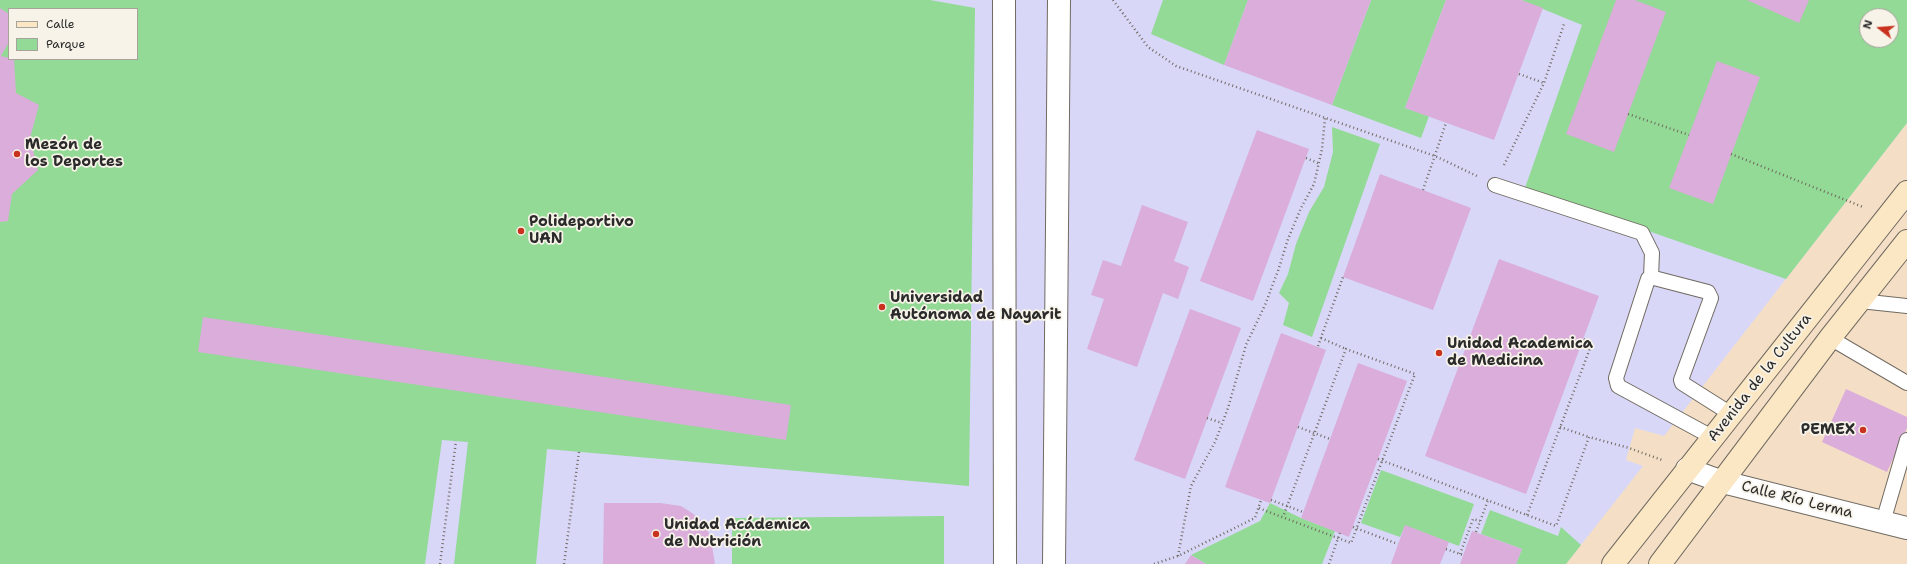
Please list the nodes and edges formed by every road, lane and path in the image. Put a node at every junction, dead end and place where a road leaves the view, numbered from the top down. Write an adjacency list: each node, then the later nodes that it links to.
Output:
1 (1004, 0): 66 (street)
2 (1059, 0): 67 (street)
3 (1113, 0): 8 (path)
4 (1564, 24): 6 (path)
5 (1519, 74): 6 (path)
6 (1544, 83): 15 (path)
7 (1628, 114): 10 (path)
8 (1325, 118): 12 (path); 14 (path)
9 (1446, 123): 12 (path)
10 (1689, 135)
11 (1731, 154): 18 (path)
12 (1435, 156): 15 (path); 16 (path)
13 (1306, 158): 14 (path)
14 (1318, 163): 32 (path)
15 (1494, 185): 21 (lane)
16 (1423, 190)
17 (1907, 192): 18 (main road, Avenida de la Cultura)
18 (1887, 217): 30 (main road, Avenida de la Cultura)
19 (1907, 241): 22 (main road, Avenida de la Cultura)
20 (1343, 277): 24 (path)
21 (1651, 277): 30 (lane); 37 (lane)
22 (1860, 301): 23 (lane); 25 (main road, Avenida de la Cultura)
23 (1907, 306)
24 (1321, 338): 27 (path); 28 (path)
25 (1830, 338): 29 (lane); 45 (main road, Avenida de la Cultura)
26 (1583, 339): 34 (path)
27 (1318, 346)
28 (1346, 349): 35 (path); 43 (path)
29 (1907, 384)
30 (1731, 414): 37 (main road, Avenida de la Cultura)
31 (1207, 418): 32 (path)
32 (1222, 423): 63 (path)
33 (1298, 427): 35 (path)
34 (1560, 427): 36 (path); 52 (path)
35 (1314, 433): 38 (path); 49 (path)
36 (1589, 437): 44 (path); 52 (path)
37 (1712, 437): 44 (main road, Avenida de la Cultura)
38 (1330, 439)
39 (1907, 440): 55 (lane)
40 (456, 441): 64 (path)
41 (579, 452): 65 (path)
42 (1378, 459): 43 (path)
43 (1382, 460): 48 (path); 56 (path)
44 (1687, 469): 45 (street, Calle Río Lerma); 70 (main road, Avenida de la Cultura)
45 (1723, 482): 55 (street, Calle Río Lerma); 71 (main road, Avenida de la Cultura)
46 (1261, 500): 50 (path)
47 (1271, 500): 49 (path)
48 (1488, 500): 52 (path); 54 (path)
49 (1287, 505): 51 (path); 53 (path)
50 (1259, 508): 53 (path); 63 (path)
51 (1303, 512)
52 (1528, 515)
53 (1282, 517): 60 (path)
54 (1480, 521): 58 (path); 62 (path)
55 (1884, 522): 57 (street, Calle Río Lerma)
56 (1354, 528): 60 (path); 61 (path)
57 (1907, 528)
58 (1476, 532)
59 (1340, 533): 60 (path)
60 (1338, 538): 69 (path)
61 (1398, 544)
62 (1446, 549)
63 (1178, 556): 68 (path)
64 (440, 564)
65 (564, 564)
66 (1004, 564)
67 (1054, 564)
68 (1154, 564)
69 (1329, 564)
70 (1613, 564)
71 (1660, 564)

